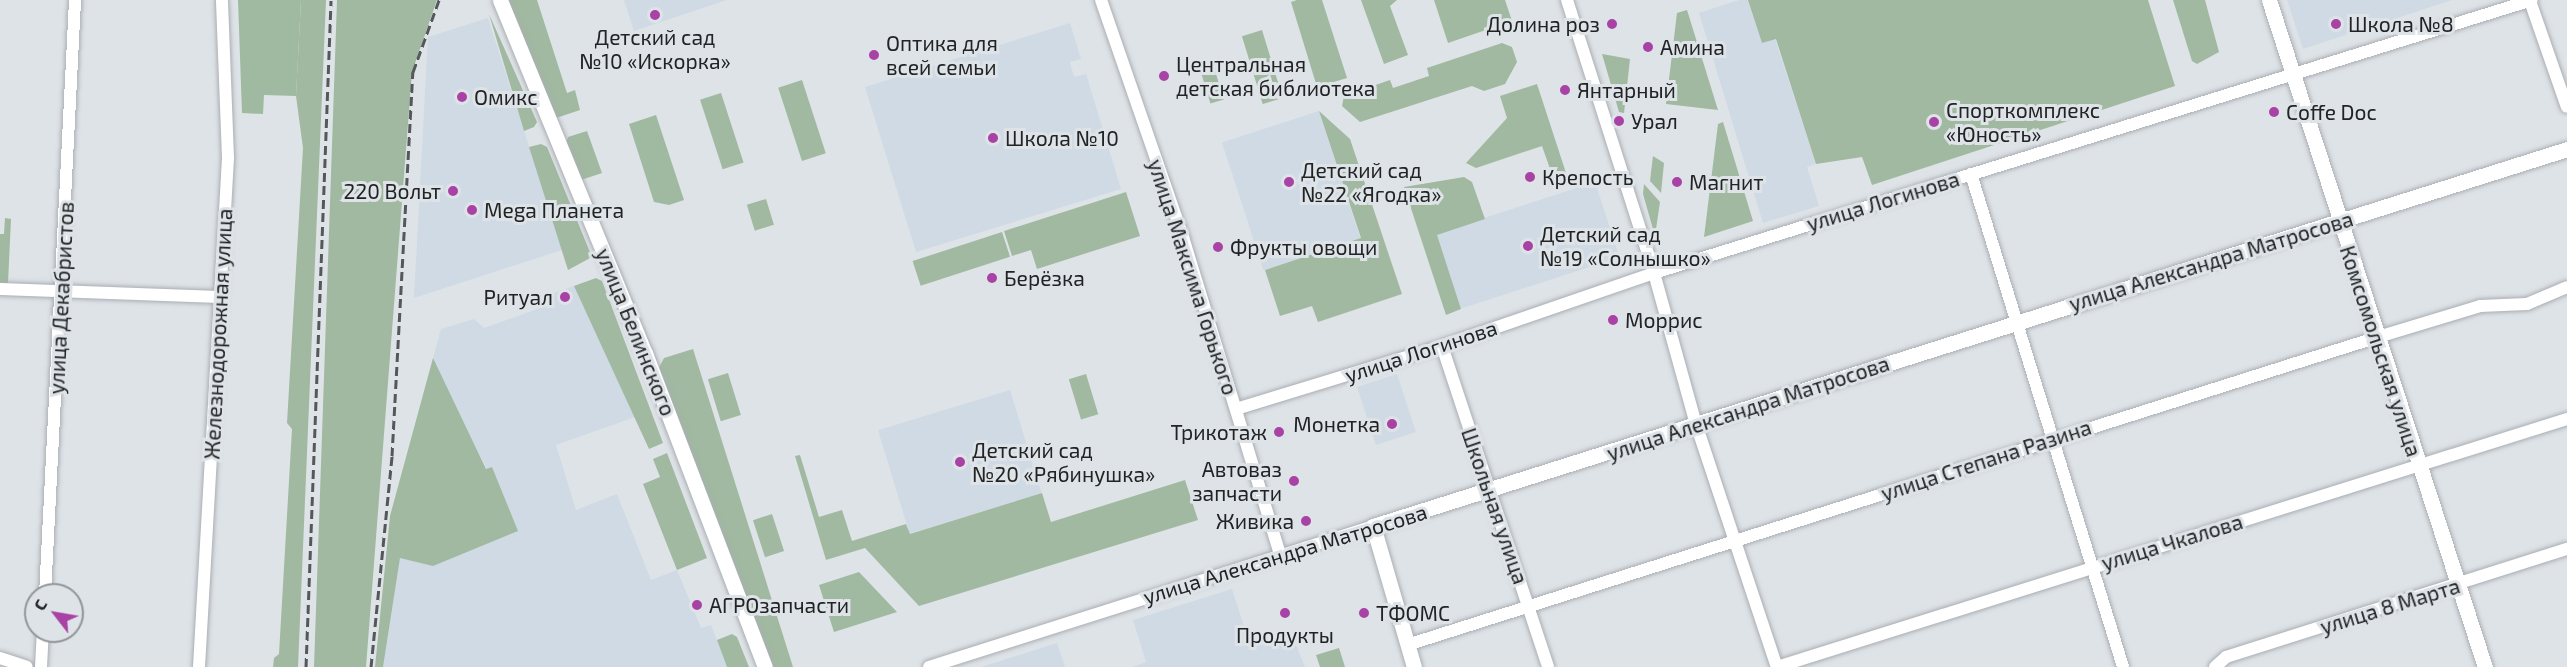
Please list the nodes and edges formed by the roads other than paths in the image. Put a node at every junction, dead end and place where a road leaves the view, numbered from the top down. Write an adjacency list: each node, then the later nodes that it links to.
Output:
1 (75, 0): 16 (street, улица Декабристов)
2 (222, 0): 17 (street, Железнодорожная улица)
3 (500, 0): 41 (street, улица Белинского)
4 (1101, 0): 21 (street, улица Максима Горького)
5 (1567, 0): 13 (street)
6 (2269, 0): 8 (street, Комсомольская улица)
7 (2531, 0): 8 (street, улица Логинова); 9 (street)
8 (2292, 74): 11 (street, улица Логинова); 12 (street, Комсомольская улица)
9 (2567, 107)
10 (2567, 149): 12 (street, улица Александра Матросова)
11 (1971, 174): 13 (street, улица Логинова); 18 (street)
12 (2338, 221): 18 (street, улица Александра Матросова); 19 (street, Комсомольская улица)
13 (1654, 273): 20 (street, улица Логинова); 23 (street)
14 (2567, 287): 19 (street, улица Степана Разина)
15 (0, 290): 16 (street)
16 (62, 292): 17 (street); 32 (street, улица Декабристов)
17 (220, 297): 40 (street, Железнодорожная улица)
18 (2017, 322): 23 (street, улица Александра Матросова); 24 (street)
19 (2378, 337): 24 (street, улица Степана Разина); 25 (street, Комсомольская улица)
20 (1442, 346): 21 (street, улица Логинова); 26 (street, Школьная улица)
21 (1236, 409): 30 (street, улица Максима Горького)
22 (2567, 419): 25 (street, улица Чкалова)
23 (1696, 424): 26 (street, улица Александра Матросова); 28 (street)
24 (2055, 438): 28 (street, улица Степана Разина); 31 (street)
25 (2419, 468): 31 (street, улица Чкалова); 33 (street, Комсомольская улица)
26 (1489, 491): 27 (street, улица Александра Матросова); 34 (street, Школьная улица)
27 (1373, 526): 30 (street, улица Александра Матросова); 36 (street)
28 (1737, 541): 34 (street, улица Степана Разина); 45 (street)
29 (2567, 549): 33 (street, улица 8 Марта)
30 (1280, 555): 42 (street, улица Александра Матросова)
31 (2094, 565): 45 (street, улица Чкалова); 46 (street)
32 (46, 583)
33 (2459, 585): 47 (street, улица 8 Марта); 48 (street, Комсомольская улица)
34 (1529, 608): 36 (street, улица Степана Разина); 44 (street, Школьная улица)
35 (42, 643): 39 (street)
36 (1407, 645): 43 (street)
37 (0, 658): 38 (street)
38 (27, 667)
39 (41, 667)
40 (199, 667)
41 (765, 667)
42 (929, 667)
43 (1414, 667)
44 (1548, 667)
45 (1777, 667)
46 (2123, 667)
47 (2215, 667)
48 (2485, 667)

